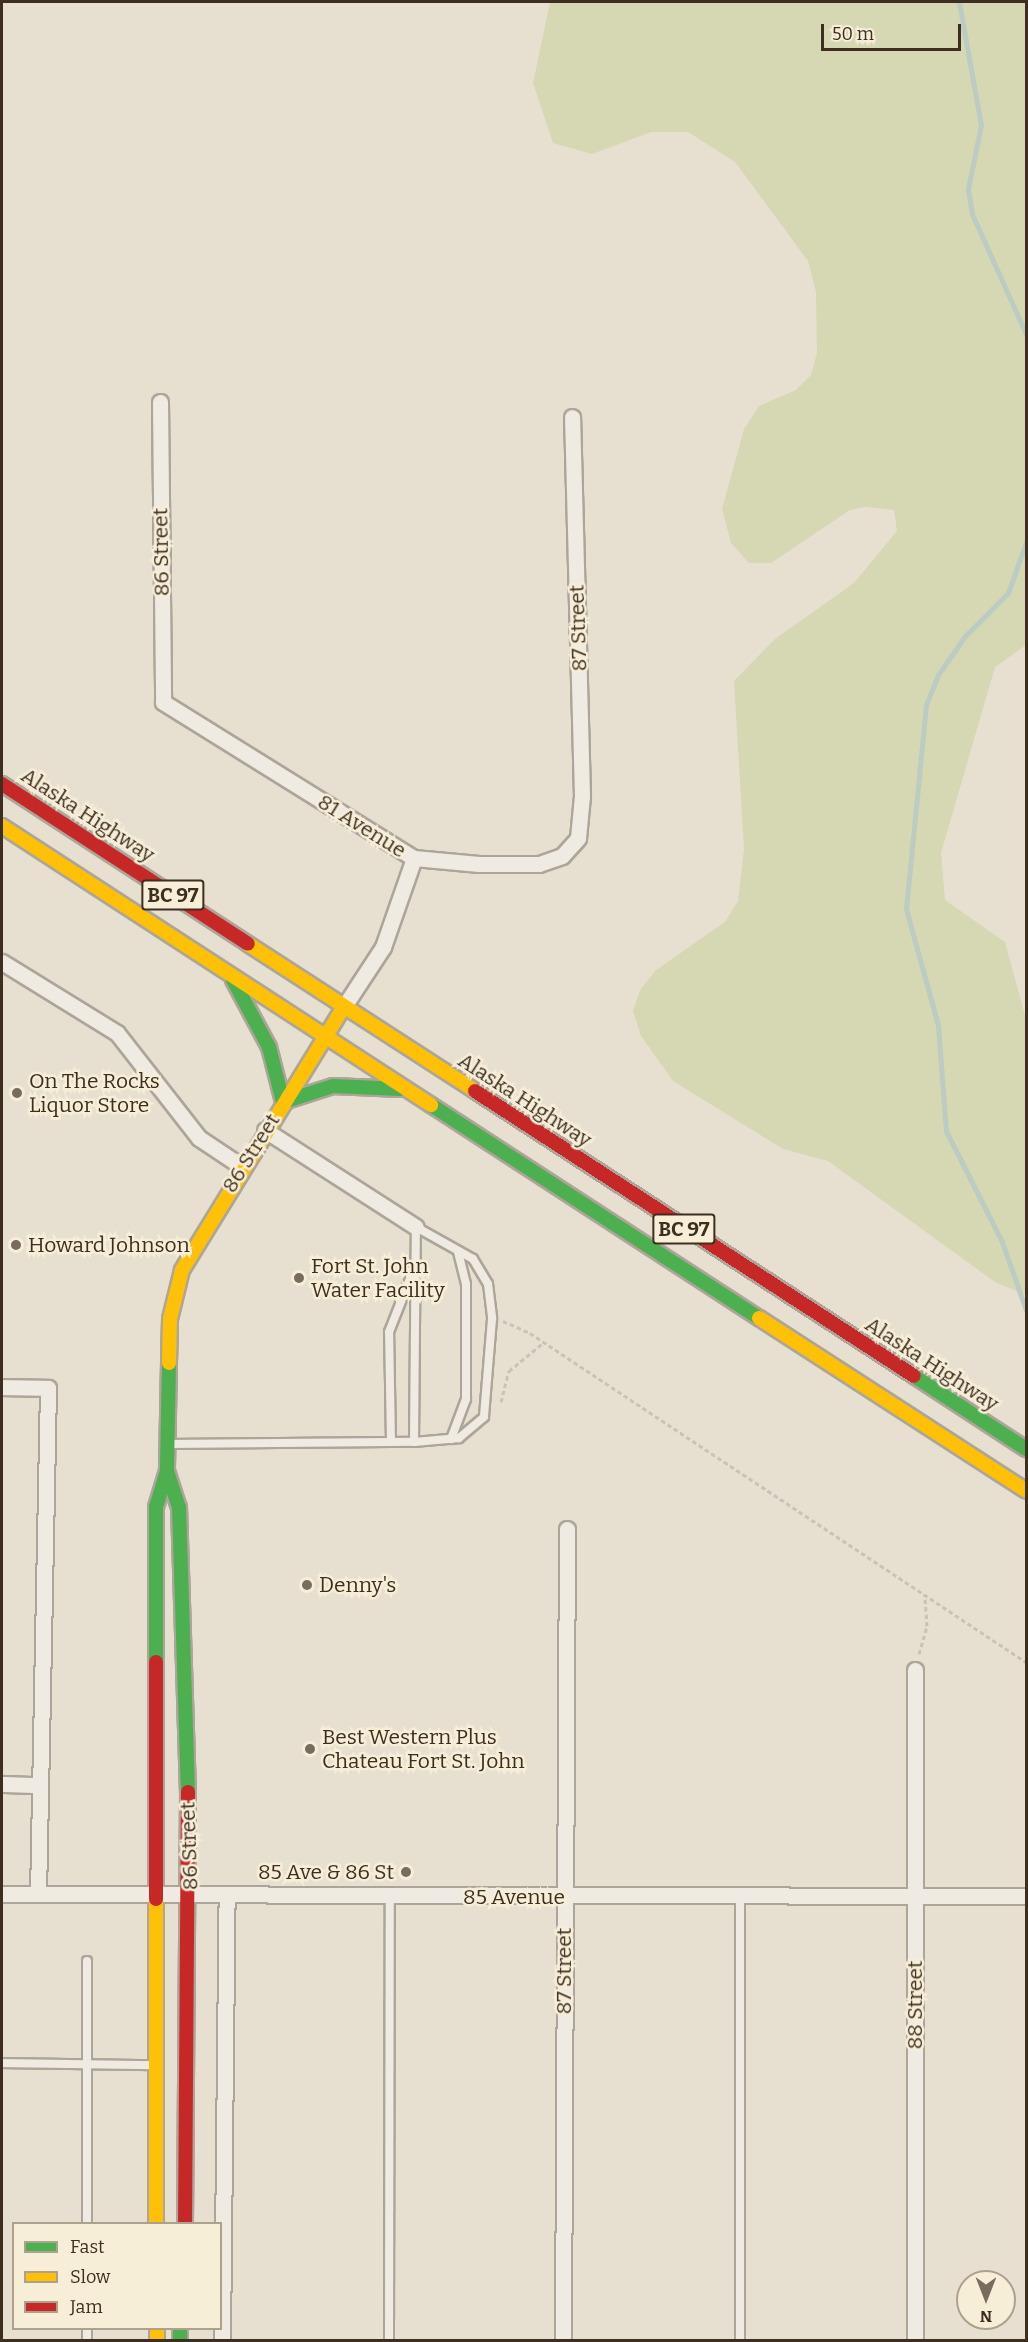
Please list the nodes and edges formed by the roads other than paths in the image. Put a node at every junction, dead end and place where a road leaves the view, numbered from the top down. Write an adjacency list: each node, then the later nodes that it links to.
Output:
1 (159, 402): 3 (street, 86 Street)
2 (572, 417): 6 (street, 87 Street)
3 (163, 702): 7 (street, 81 Avenue)
4 (2, 784): 10 (main road, Alaska Highway / BC 97)
5 (2, 826): 9 (main road, BC 97)
6 (578, 838): 7 (street, 81 Avenue)
7 (414, 858): 10 (street, 86 Street)
8 (2, 962): 15 (street)
9 (231, 977): 11 (main road, BC 97); 13 (main road)
10 (343, 1008): 11 (main road, 86 Street); 24 (main road, Alaska Highway / BC 97)
11 (324, 1038): 12 (main road, BC 97); 13 (main road, 86 Street)
12 (402, 1089): 13 (main road); 26 (main road, BC 97)
13 (283, 1102): 14 (main road, 86 Street)
14 (265, 1130): 15 (main road, 86 Street); 16 (street)
15 (241, 1167): 23 (main road, 86 Street)
16 (416, 1227): 17 (lane); 18 (lane)
17 (458, 1251): 20 (lane); 20 (lane)
18 (416, 1264): 21 (lane); 22 (lane)
19 (2, 1387): 30 (street)
20 (451, 1439): 22 (lane)
21 (392, 1443): 22 (lane); 23 (lane)
22 (414, 1443)
23 (166, 1444): 25 (main road, 86 Street)
24 (1026, 1449)
25 (167, 1471): 33 (main road, 86 Street); 34 (main road, 86 Street)
26 (1026, 1491)
27 (567, 1529): 39 (street, 87 Street)
28 (915, 1671): 35 (street, 88 Street)
29 (2, 1784): 30 (street)
30 (38, 1785): 32 (street)
31 (2, 1894): 32 (street, 85 Avenue)
32 (38, 1894): 33 (street, 85 Avenue)
33 (158, 1895): 34 (street, 85 Avenue); 44 (main road, 86 Street)
34 (190, 1895): 37 (street, 85 Avenue); 47 (main road, 86 Street)
35 (915, 1896): 36 (street, 85 Avenue); 40 (street, 85 Avenue); 52 (street, 88 Street)
36 (1026, 1896)
37 (227, 1897): 38 (street, 85 Avenue); 48 (street, 86 Street)
38 (390, 1897): 39 (street, 85 Avenue); 49 (lane)
39 (564, 1897): 40 (street, 85 Avenue); 50 (street, 87 Street)
40 (740, 1897): 51 (lane)
41 (87, 1961): 43 (lane)
42 (2, 2063): 43 (lane)
43 (87, 2064): 44 (lane); 45 (lane)
44 (155, 2065): 46 (main road, 86 Street)
45 (87, 2222)
46 (156, 2222)
47 (185, 2222)
48 (222, 2340)
49 (389, 2340)
50 (563, 2340)
51 (740, 2340)
52 (915, 2340)

